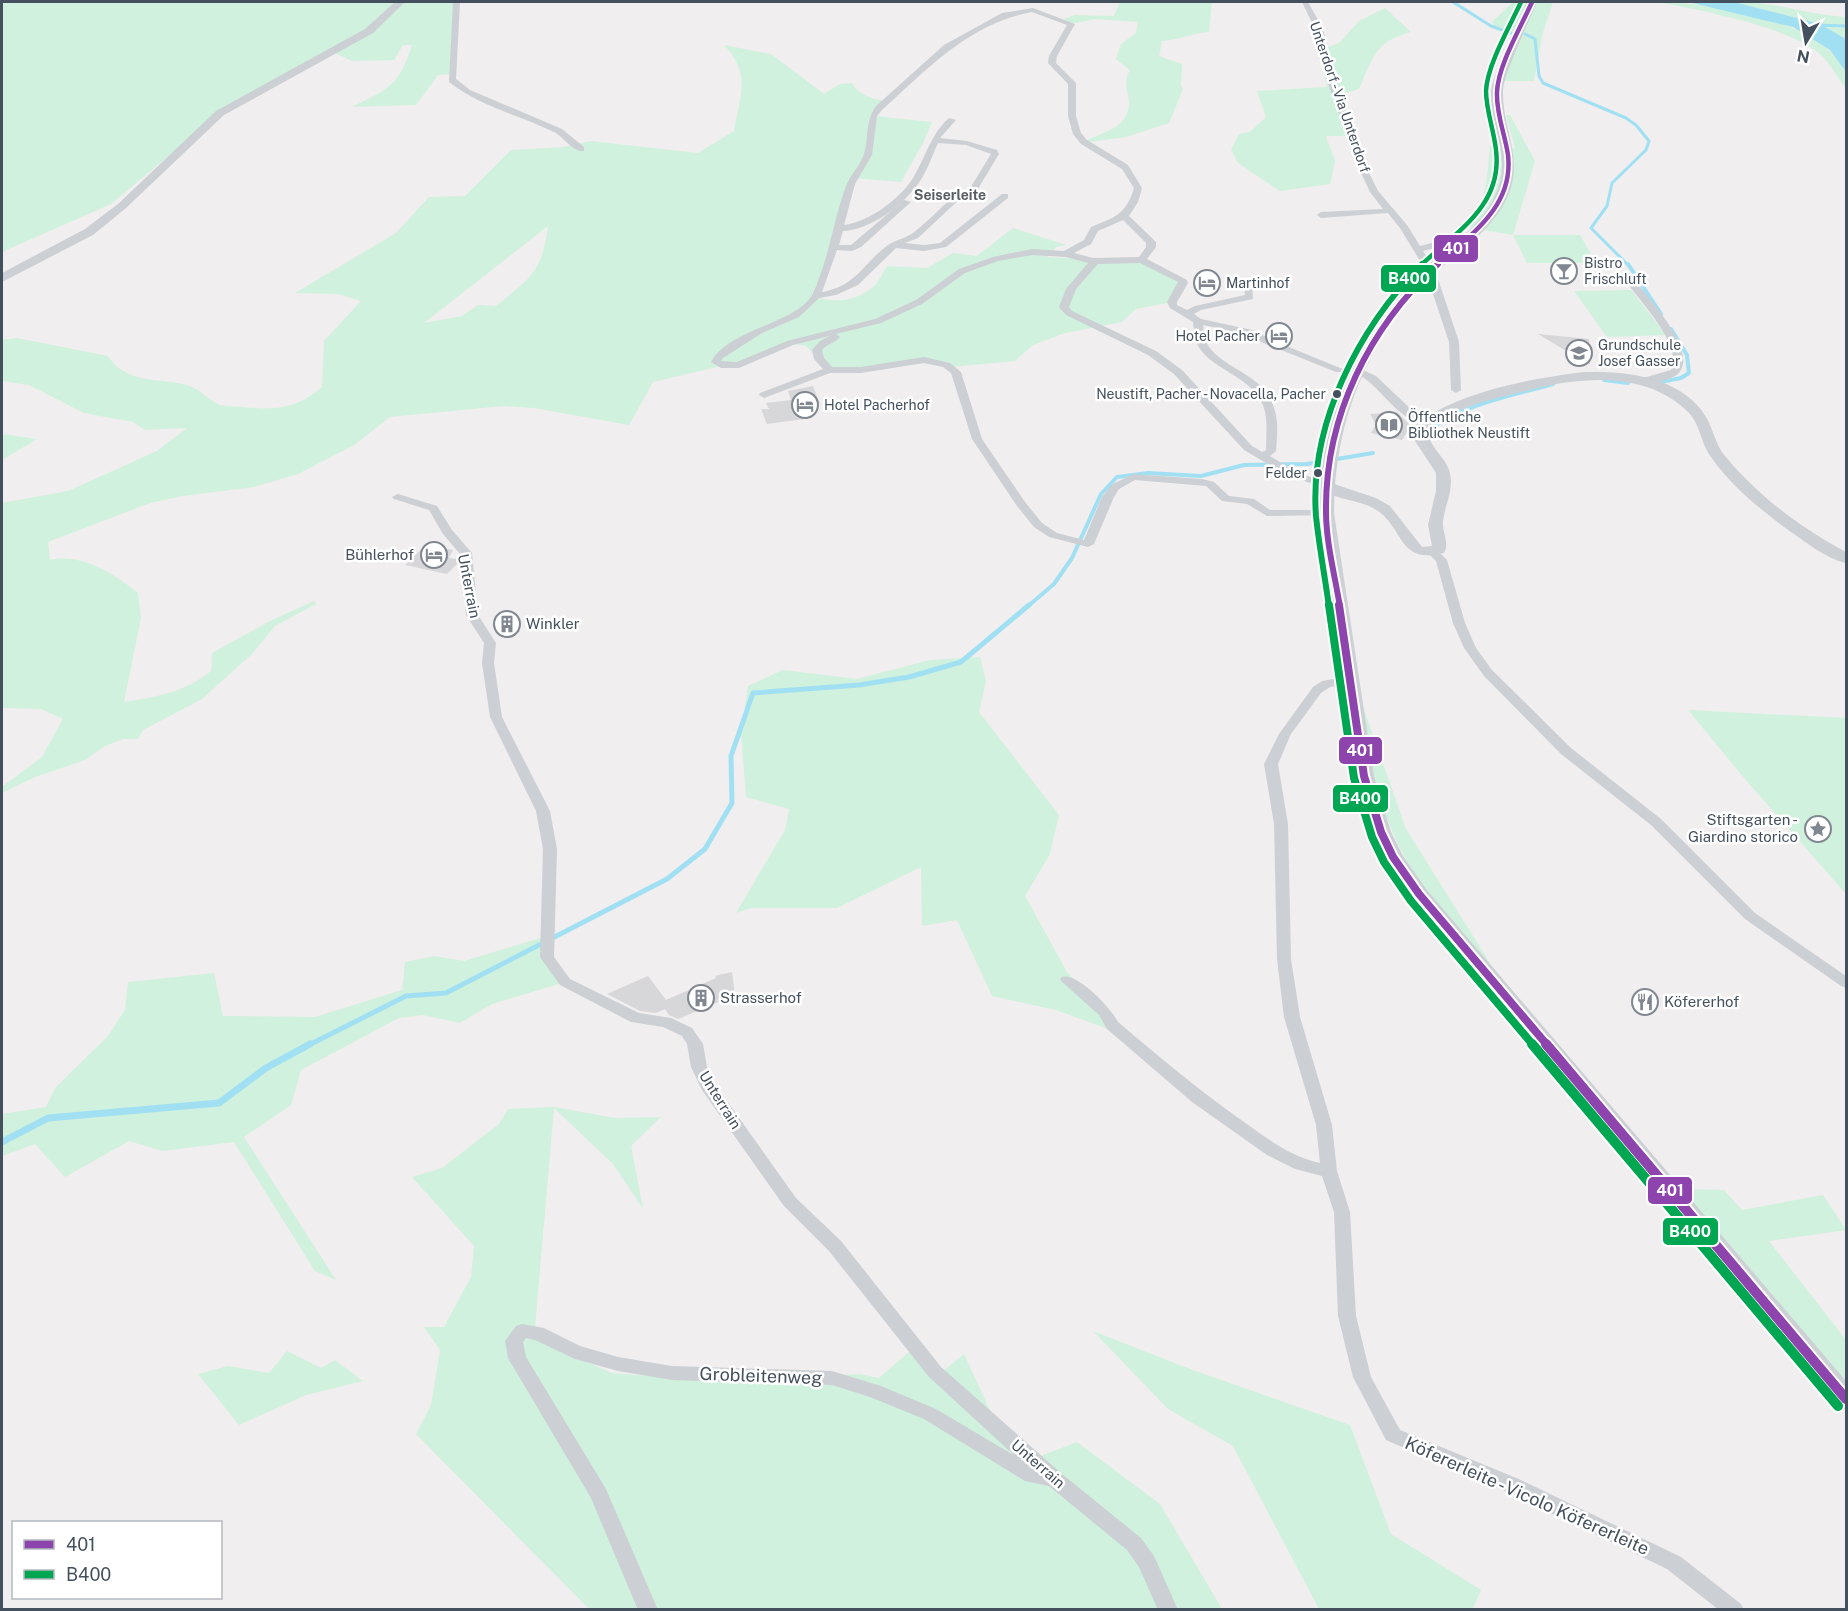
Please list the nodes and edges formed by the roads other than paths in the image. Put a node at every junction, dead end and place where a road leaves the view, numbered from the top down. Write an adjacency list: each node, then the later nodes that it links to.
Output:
1 (400, 2): 25 (street)
2 (456, 2): 7 (street)
3 (1305, 2): 12 (street, Unterdorf - Via Unterdorf)
4 (1532, 2): 16 (main road)
5 (952, 120): 6 (street)
6 (935, 140): 8 (street); 15 (street)
7 (580, 149)
8 (974, 190)
9 (916, 194): 18 (street)
10 (961, 194): 17 (street)
11 (1005, 196): 17 (street)
12 (1387, 211): 13 (street); 19 (street, Unterdorf - Via Unterdorf)
13 (1321, 215)
14 (1124, 216): 15 (street); 20 (street); 21 (street)
15 (839, 228): 18 (street)
16 (1464, 242): 19 (street); 40 (main road)
17 (894, 245): 28 (street)
18 (834, 247): 28 (street)
19 (1419, 249): 23 (street, Unterdorf - Via Unterdorf)
20 (1066, 254): 22 (street); 31 (street)
21 (1142, 260): 22 (street); 29 (street)
22 (1093, 261): 39 (street)
23 (1425, 262)
24 (1432, 276): 37 (street)
25 (2, 278)
26 (1633, 285): 35 (street)
27 (1249, 286): 29 (street)
28 (816, 296): 31 (street)
29 (1188, 314): 30 (street)
30 (1198, 321): 33 (street); 39 (street)
31 (836, 333): 32 (street)
32 (828, 370): 36 (street); 42 (street)
33 (1340, 370)
34 (1365, 374): 38 (street)
35 (1643, 382): 37 (street); 44 (street)
36 (764, 395)
37 (1479, 401): 38 (street)
38 (1428, 422): 43 (street)
39 (1262, 457): 40 (street)
40 (1325, 485): 42 (main road); 43 (street)
41 (398, 497): 50 (street, Unterrain)
42 (1326, 513): 45 (main road)
43 (1433, 552): 47 (street)
44 (1846, 558)
45 (1350, 680): 48 (street, Köfererleite - Vicolo Köfererleite); 49 (main road)
46 (1067, 980): 48 (street)
47 (1846, 983)
48 (1329, 1171): 53 (street, Köfererleite - Vicolo Köfererleite)
49 (1846, 1399)
50 (1055, 1479): 51 (street, Grobleitenweg); 52 (street, Unterrain)
51 (648, 1610)
52 (1168, 1610)
53 (1734, 1610)

